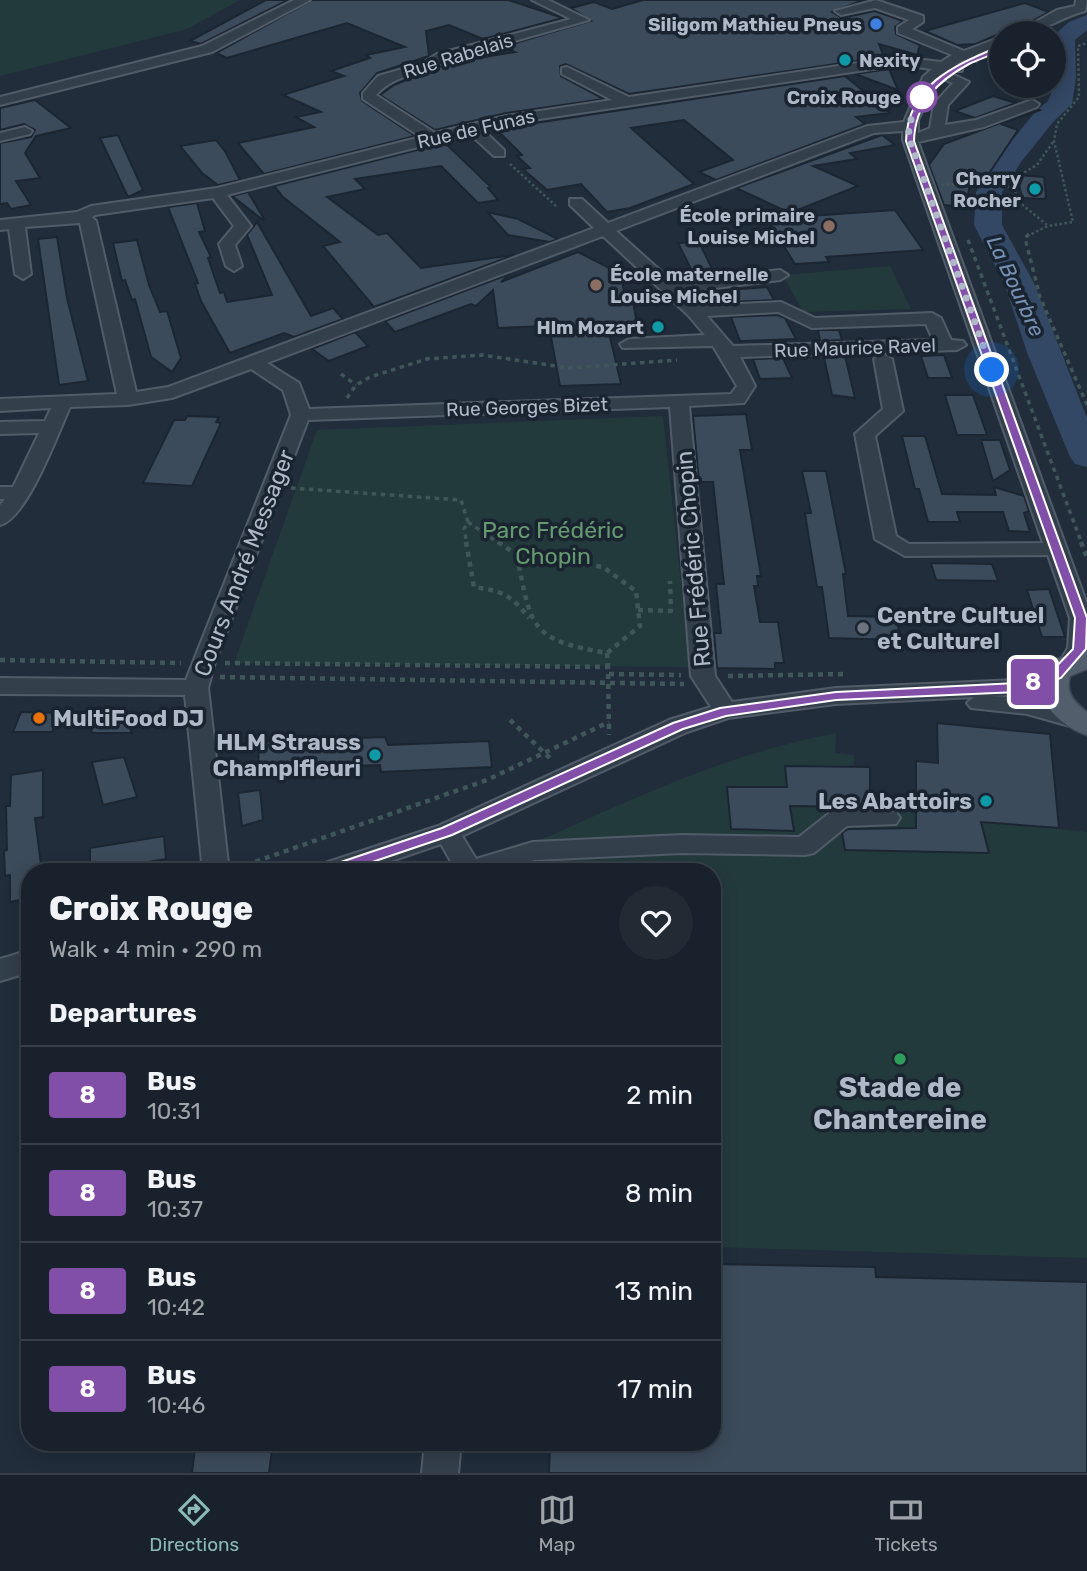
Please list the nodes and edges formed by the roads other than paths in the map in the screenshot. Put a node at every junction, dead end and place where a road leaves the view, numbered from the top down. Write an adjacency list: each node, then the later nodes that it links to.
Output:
1 (304, 0): 10 (street)
2 (563, 0): 4 (street)
3 (1082, 0): 5 (street)
4 (543, 2): 18 (street, Rue Rabelais)
5 (1063, 7): 7 (street)
6 (841, 11): 8 (street)
7 (1043, 21)
8 (973, 58): 11 (street, Rue de Funas); 15 (street); 16 (street)
9 (567, 71): 11 (street)
10 (0, 101)
11 (625, 102): 13 (street, Rue de Funas)
12 (1032, 104): 15 (street)
13 (472, 128): 18 (street, Rue de Funas); 19 (street)
14 (26, 131): 17 (street)
15 (937, 131): 16 (street)
16 (909, 133): 24 (street); 31 (street)
17 (0, 137)
18 (432, 138): 20 (street, Rue de Funas)
19 (499, 153)
20 (217, 193): 22 (street, Rue de Funas); 25 (street)
21 (556, 206): 24 (street)
22 (81, 216): 23 (street, Rue de Funas); 36 (street)
23 (8, 224): 26 (street)
24 (606, 229): 28 (street); 35 (street)
25 (234, 266)
26 (23, 274)
27 (780, 275): 28 (street)
28 (669, 288): 29 (street)
29 (694, 312): 32 (street); 33 (street)
30 (629, 344): 33 (street, Rue Maurice Ravel)
31 (982, 344): 32 (street, Rue Maurice Ravel); 45 (street)
32 (944, 345): 33 (street, Rue Maurice Ravel)
33 (724, 346): 37 (street, Rue Georges Bizet)
34 (883, 359): 45 (street)
35 (253, 362): 36 (street); 40 (street)
36 (128, 399): 38 (street)
37 (679, 401): 40 (street, Rue Georges Bizet); 51 (street, Rue Frédéric Chopin)
38 (63, 403): 39 (street); 41 (street)
39 (0, 405)
40 (301, 415): 48 (street, Cours André Messager)
41 (52, 427): 42 (street); 43 (street)
42 (0, 428)
43 (10, 493): 44 (street)
44 (0, 519)
45 (1056, 549): 46 (street)
46 (1084, 622): 47 (street)
47 (1070, 667): 50 (street); 52 (main road)
48 (199, 676): 49 (street); 55 (street, Cours André Messager)
49 (0, 686)
50 (884, 695): 51 (street); 52 (street)
51 (725, 711): 54 (street)
52 (1082, 722)
53 (887, 818): 58 (street)
54 (447, 832): 56 (street); 57 (street)
55 (215, 863)
56 (355, 863)
57 (466, 863)
58 (496, 863)
59 (21, 964): 60 (street)
60 (0, 970)
61 (442, 1451): 62 (street)
62 (440, 1473)

